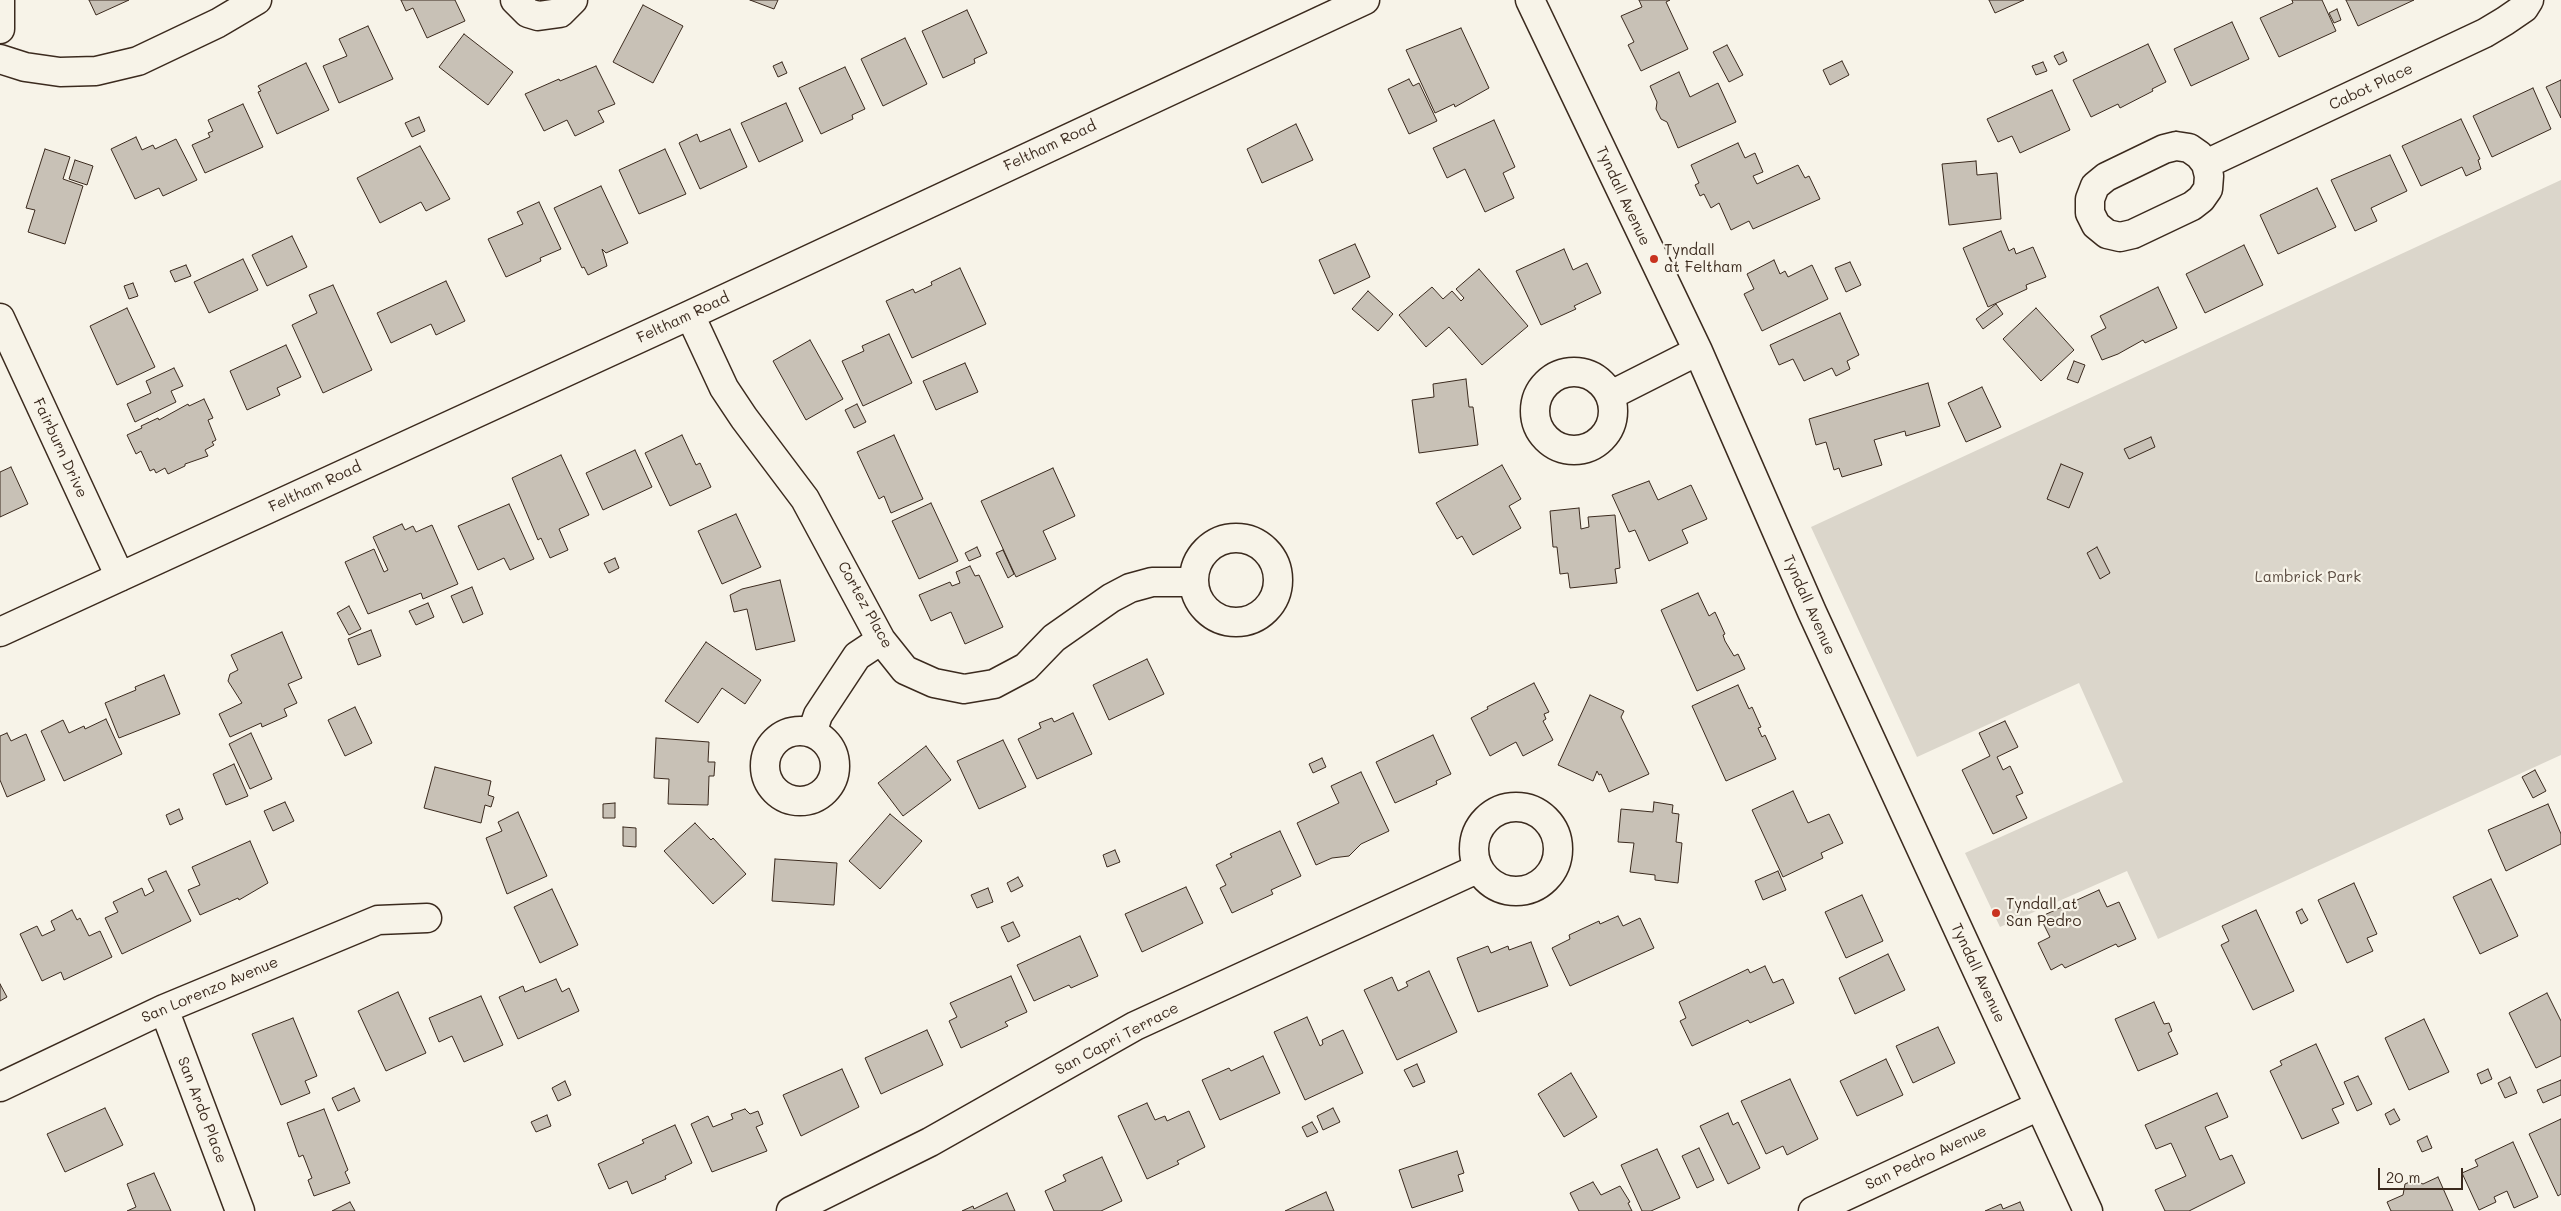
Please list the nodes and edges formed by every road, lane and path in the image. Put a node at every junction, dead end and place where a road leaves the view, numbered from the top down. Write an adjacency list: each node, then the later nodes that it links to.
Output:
1 (0, 0): 8 (street)
2 (257, 0): 9 (street)
3 (514, 0): 4 (street)
4 (573, 0)
5 (1365, 0): 11 (street, Feltham Road)
6 (1530, 0): 13 (street, Tyndall Avenue)
7 (2529, 0): 10 (street, Cabot Place)
8 (0, 29)
9 (0, 59)
10 (2206, 164)
11 (690, 315): 15 (street, Feltham Road); 18 (street, Cortez Place)
12 (0, 318): 15 (street, Fairburn Drive)
13 (1698, 352): 14 (street); 24 (street, Tyndall Avenue)
14 (1611, 395)
15 (120, 578): 17 (street, Feltham Road)
16 (1194, 582): 18 (street, Cortez Place)
17 (0, 632)
18 (881, 640): 19 (street)
19 (812, 733)
20 (1477, 869): 26 (street, San Capri Terrace)
21 (427, 918): 22 (street, San Lorenzo Avenue)
22 (164, 1009): 23 (street, San Lorenzo Avenue); 25 (street, San Ardo Place)
23 (0, 1087)
24 (2039, 1106): 27 (street, San Pedro Avenue); 28 (street, Tyndall Avenue)
25 (240, 1211)
26 (791, 1211)
27 (1813, 1211)
28 (2088, 1211)

